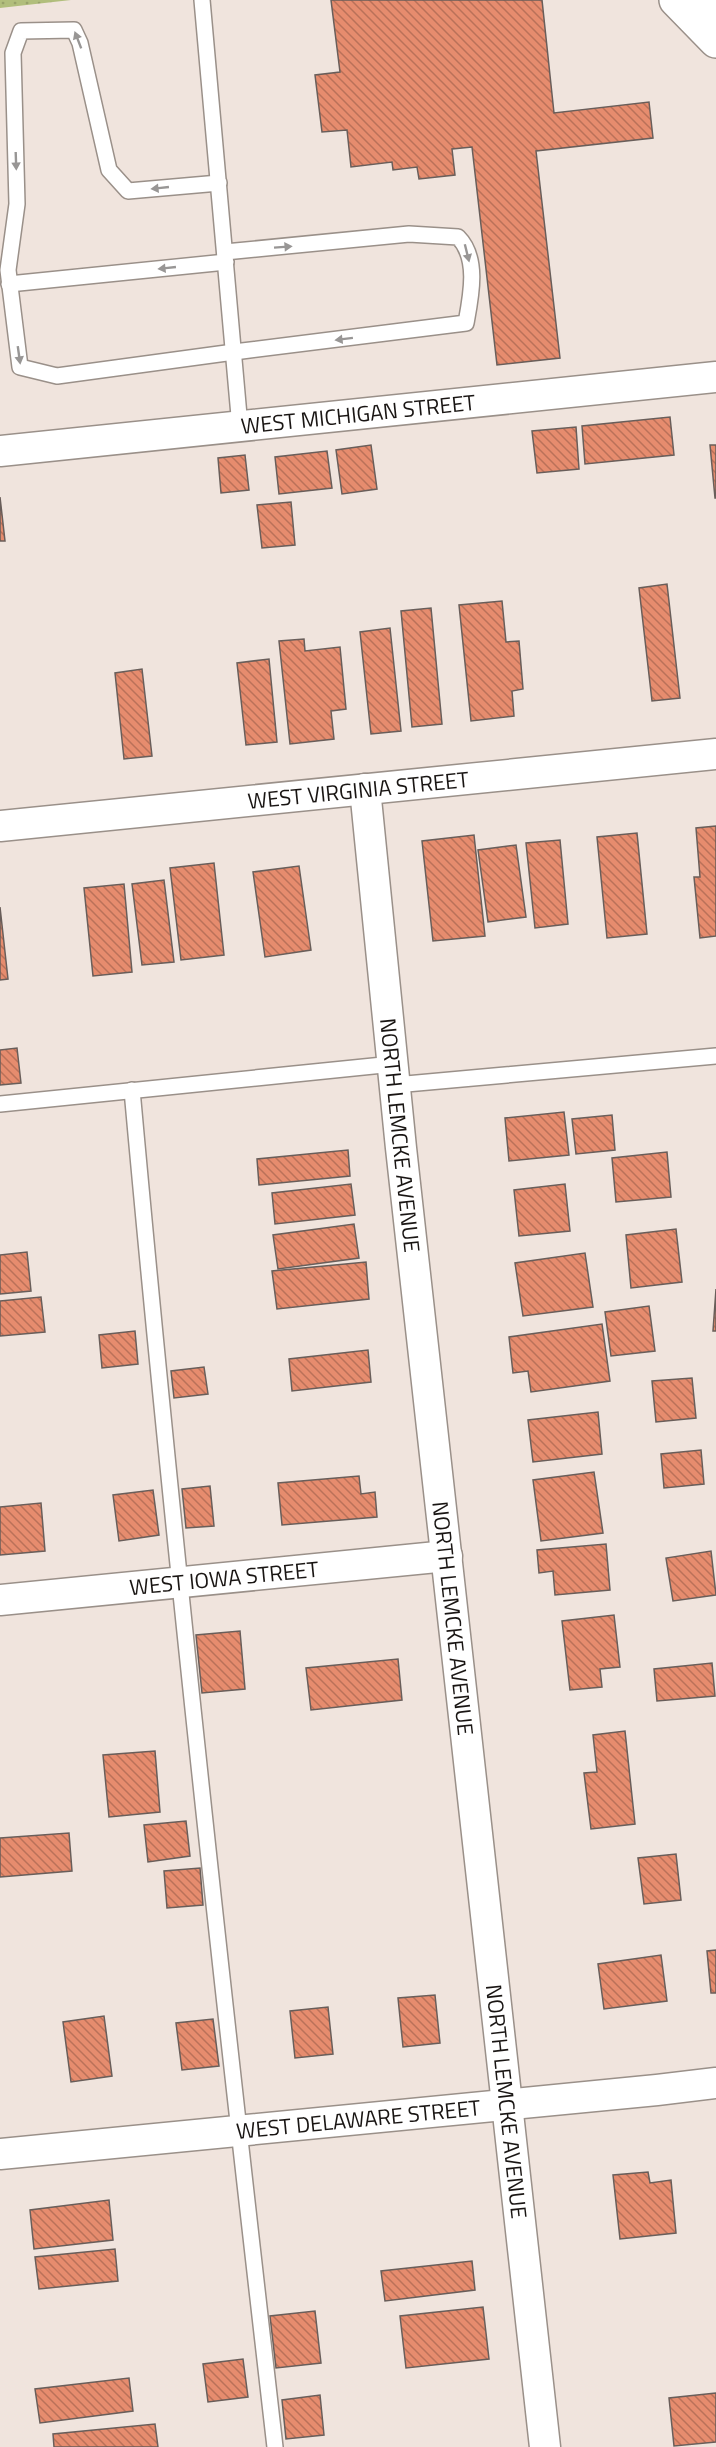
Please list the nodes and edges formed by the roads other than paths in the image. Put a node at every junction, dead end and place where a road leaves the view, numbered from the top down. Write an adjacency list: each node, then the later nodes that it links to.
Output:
1 (202, 0): 4 (lane)
2 (693, 6): 3 (main road)
3 (716, 41)
4 (219, 183): 5 (lane); 6 (lane, one-way to 6)
5 (225, 257): 6 (lane, one-way to 6); 7 (lane); 7 (lane, one-way to 7)
6 (9, 284): 7 (lane, one-way to 7)
7 (234, 352): 9 (lane)
8 (716, 377): 9 (street, WEST MICHIGAN STREET)
9 (240, 427): 10 (street, WEST MICHIGAN STREET)
10 (0, 451)
11 (716, 754): 12 (street, WEST VIRGINIA STREET)
12 (365, 789): 13 (street, WEST VIRGINIA STREET); 15 (street, NORTH LEMCKE AVENUE)
13 (0, 826)
14 (716, 1056): 15 (lane)
15 (394, 1075): 16 (lane); 18 (street, NORTH LEMCKE AVENUE)
16 (132, 1090): 17 (lane); 19 (lane)
17 (0, 1104)
18 (447, 1556): 19 (street, WEST IOWA STREET); 22 (street, NORTH LEMCKE AVENUE)
19 (181, 1581): 20 (street, WEST IOWA STREET); 23 (lane)
20 (0, 1600)
21 (716, 2083): 22 (street, WEST DELAWARE STREET)
22 (506, 2103): 23 (street, WEST DELAWARE STREET); 26 (street, NORTH LEMCKE AVENUE)
23 (238, 2130): 24 (street, WEST DELAWARE STREET); 25 (lane)
24 (0, 2154)
25 (275, 2447)
26 (545, 2447)

